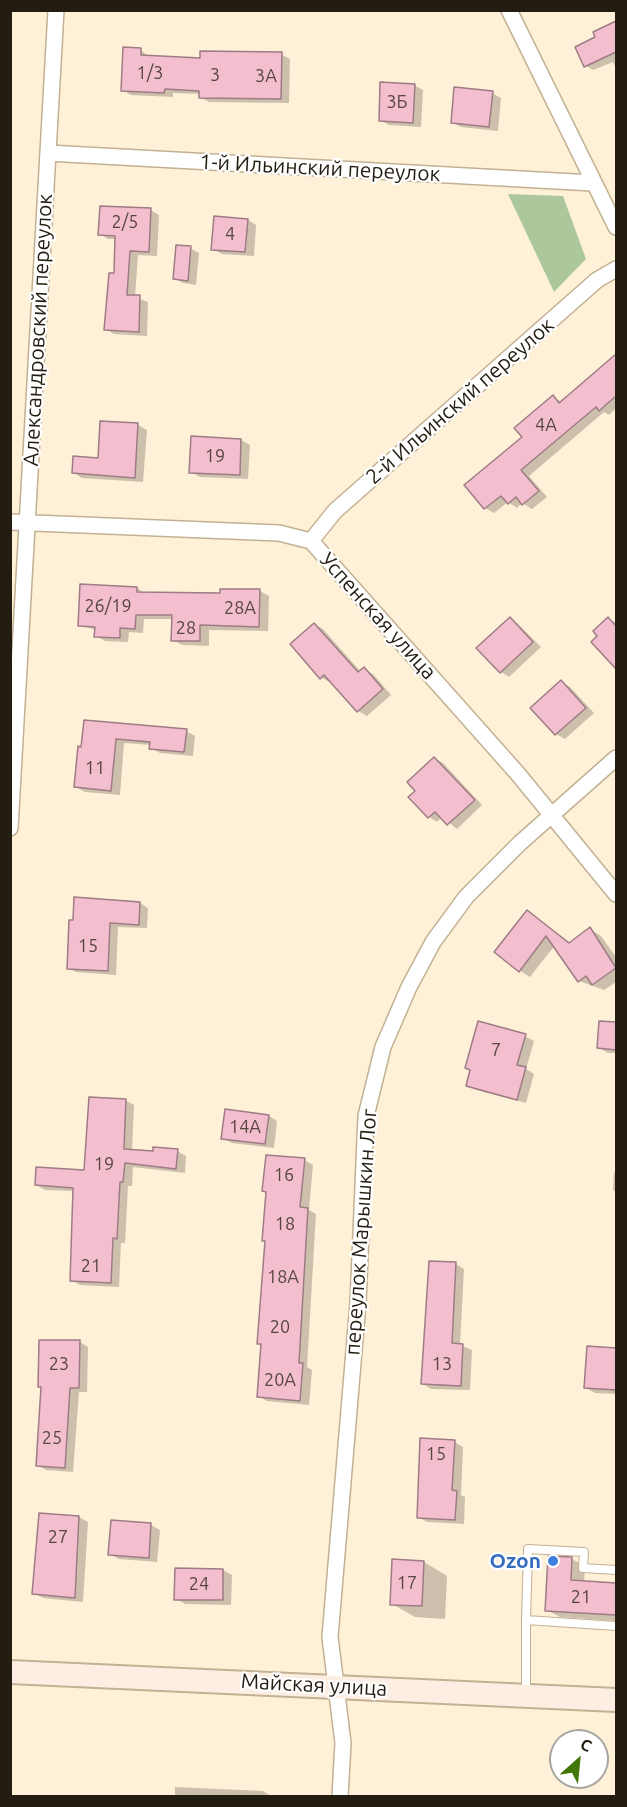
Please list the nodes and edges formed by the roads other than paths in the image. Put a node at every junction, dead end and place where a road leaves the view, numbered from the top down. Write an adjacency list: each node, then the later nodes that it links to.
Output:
1 (56, 10): 3 (street, Александровский переулок)
2 (509, 10): 4 (street)
3 (48, 153): 4 (street, 1-й Ильинский переулок); 8 (street, Александровский переулок)
4 (593, 183): 5 (street)
5 (616, 227)
6 (616, 269): 9 (street, 2-й Ильинский переулок)
7 (10, 522): 8 (street, Успенская улица)
8 (26, 523): 9 (street, Успенская улица); 12 (street, Александровский переулок)
9 (311, 541): 11 (street, Успенская улица)
10 (616, 758): 11 (street, переулок Марышкин Лог)
11 (551, 815): 13 (street, Успенская улица); 18 (street, переулок Марышкин Лог)
12 (10, 828)
13 (616, 894)
14 (616, 1570): 15 (lane)
15 (526, 1620): 16 (lane); 19 (lane)
16 (616, 1626)
17 (10, 1671): 18 (street, Майская улица)
18 (336, 1686): 19 (street, Майская улица); 21 (street, переулок Марышкин Лог)
19 (526, 1696): 20 (street, Майская улица)
20 (616, 1700)
21 (340, 1797)

